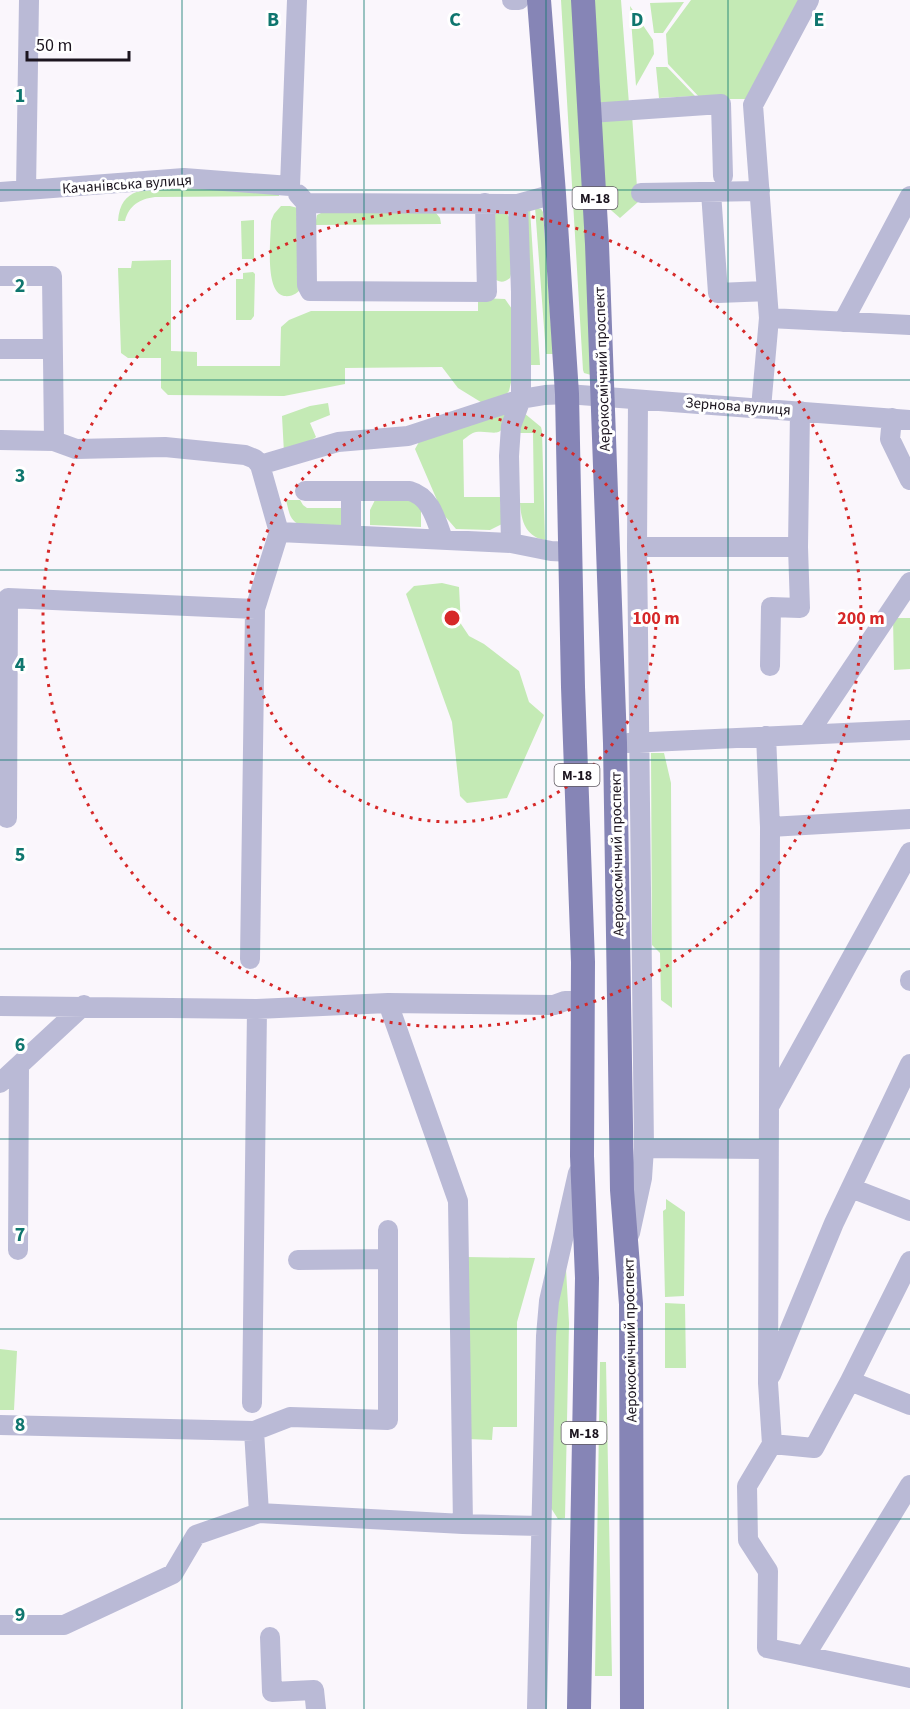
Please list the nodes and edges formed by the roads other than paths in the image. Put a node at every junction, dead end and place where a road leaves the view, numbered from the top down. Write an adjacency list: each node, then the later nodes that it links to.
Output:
1 (29, 0): 11 (street)
2 (297, 0): 10 (street)
3 (512, 0): 4 (street)
4 (519, 0)
5 (539, 0): 16 (main road, М-18)
6 (583, 0): 8 (main road, Аерокосмічний проспект / М-18)
7 (808, 0): 12 (street)
8 (590, 113): 9 (street); 31 (main road, Аерокосмічний проспект / М-18)
9 (723, 176)
10 (290, 186): 11 (street, Качанівська вулиця); 18 (street)
11 (26, 190): 13 (street, Качанівська вулиця)
12 (760, 191): 14 (street); 24 (street)
13 (0, 192)
14 (711, 192): 15 (street); 24 (street)
15 (641, 193)
16 (554, 194): 20 (street); 30 (main road, М-18)
17 (910, 196): 26 (street)
18 (306, 203): 19 (street); 22 (street)
19 (485, 203): 20 (street); 22 (street)
20 (518, 204): 23 (street)
21 (0, 276): 29 (street)
22 (487, 291): 23 (street)
23 (521, 291): 32 (street)
24 (767, 291): 25 (street)
25 (769, 318): 26 (street); 34 (street)
26 (843, 322): 27 (street)
27 (910, 325)
28 (0, 349): 29 (street)
29 (52, 349): 38 (street)
30 (567, 394): 31 (street, Зернова вулиця); 32 (street, Зернова вулиця); 49 (main road, М-18)
31 (603, 397): 33 (street, Зернова вулиця); 57 (main road, Аерокосмічний проспект / М-18)
32 (521, 399): 39 (street, Зернова вулиця); 46 (street)
33 (638, 400): 34 (street, Зернова вулиця); 47 (street)
34 (761, 408): 35 (street, Зернова вулиця)
35 (800, 411): 36 (street, Зернова вулиця); 48 (street)
36 (901, 419): 40 (street)
37 (0, 440): 38 (street)
38 (54, 441): 39 (street)
39 (260, 465): 43 (street)
40 (910, 480)
41 (305, 491): 42 (street)
42 (351, 491): 44 (street); 45 (street)
43 (279, 532): 44 (street); 52 (street)
44 (351, 535): 45 (street)
45 (443, 539): 46 (street)
46 (511, 543): 49 (street)
47 (637, 548): 48 (street); 58 (street)
48 (798, 548): 53 (street)
49 (571, 552): 64 (main road, М-18)
50 (910, 582): 55 (street)
51 (4, 598): 52 (street); 59 (street)
52 (255, 609): 63 (street)
53 (770, 666)
54 (910, 730): 55 (street)
55 (808, 734): 56 (street)
56 (766, 736): 58 (street); 61 (street)
57 (615, 743): 58 (street); 79 (main road, Аерокосмічний проспект / М-18)
58 (640, 743): 73 (street)
59 (7, 818)
60 (910, 819): 61 (street)
61 (770, 827): 72 (street)
62 (910, 852): 72 (street)
63 (250, 959)
64 (584, 1001): 65 (street); 75 (main road, М-18)
65 (388, 1002): 68 (street); 93 (street)
66 (84, 1005): 67 (street); 68 (street); 70 (street)
67 (0, 1006)
68 (257, 1009): 86 (street)
69 (910, 1064): 76 (street)
70 (19, 1066): 71 (street); 80 (street)
71 (0, 1083)
72 (768, 1108): 74 (street)
73 (644, 1148): 74 (street); 79 (street)
74 (768, 1149): 85 (street)
75 (582, 1156): 94 (street); 101 (main road, М-18)
76 (851, 1188): 77 (street); 85 (street)
77 (910, 1211)
78 (388, 1230): 81 (street)
79 (628, 1242): 102 (main road, Аерокосмічний проспект / М-18)
80 (18, 1250)
81 (388, 1259): 82 (street); 89 (street)
82 (298, 1260)
83 (910, 1261): 84 (street)
84 (850, 1381): 87 (street); 90 (street)
85 (768, 1383): 90 (street)
86 (252, 1403)
87 (910, 1406)
88 (0, 1425): 89 (street)
89 (254, 1431): 92 (street)
90 (772, 1444): 97 (street)
91 (910, 1485): 97 (street)
92 (259, 1513): 93 (street); 95 (street)
93 (463, 1524): 94 (street)
94 (542, 1526): 100 (street)
95 (0, 1624)
96 (270, 1637): 99 (street)
97 (806, 1656): 98 (street)
98 (910, 1678)
99 (315, 1709)
100 (537, 1709)
101 (579, 1709)
102 (632, 1709)

